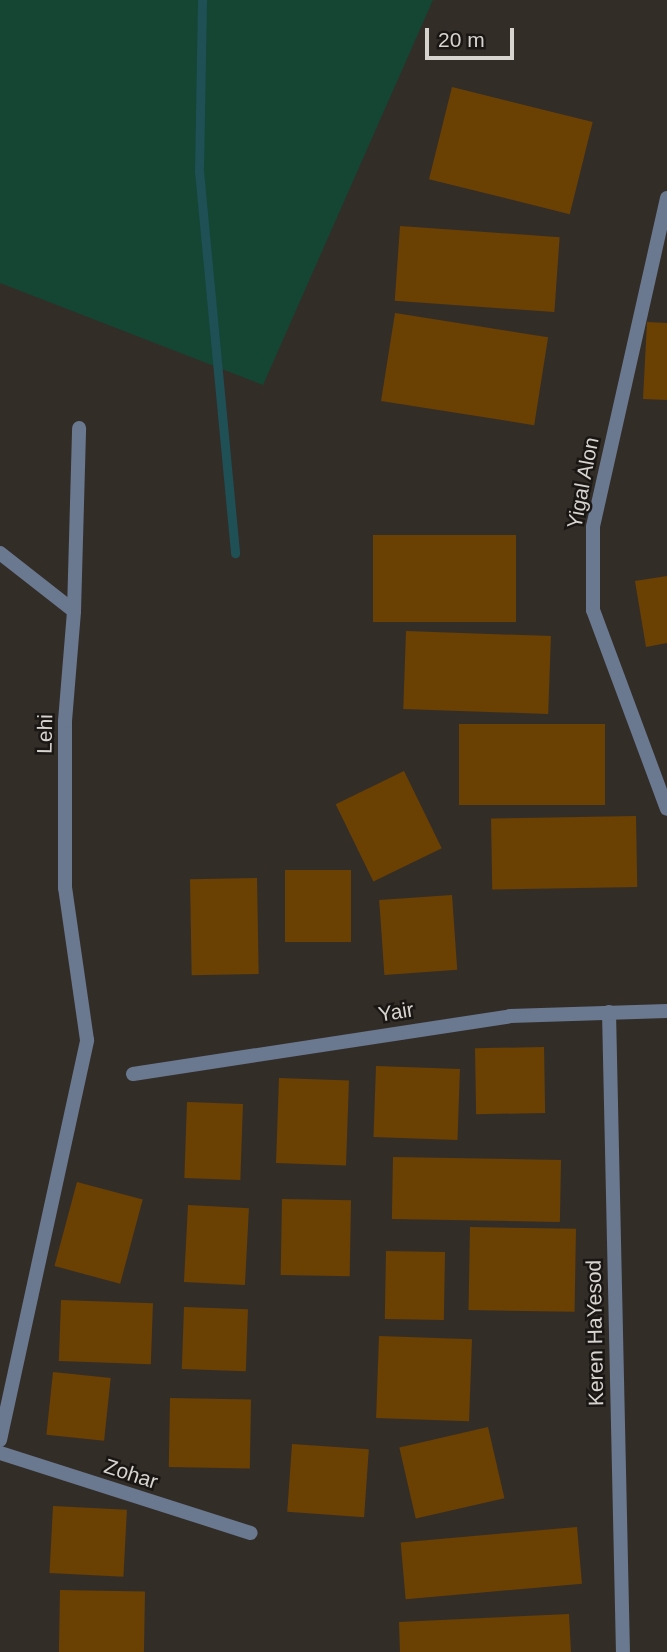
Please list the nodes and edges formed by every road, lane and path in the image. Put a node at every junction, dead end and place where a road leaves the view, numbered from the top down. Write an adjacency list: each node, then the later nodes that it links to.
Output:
1 (667, 198): 5 (street, Yigal Alon)
2 (79, 428): 4 (street, Lehi)
3 (0, 553): 4 (street)
4 (75, 611): 9 (street, Lehi)
5 (667, 809)
6 (609, 1012): 7 (street, Yair); 8 (street, Yair); 12 (street, Keren HaYesod)
7 (667, 1012)
8 (133, 1074)
9 (0, 1440)
10 (0, 1453): 11 (street, Zohar)
11 (250, 1533)
12 (622, 1652)

